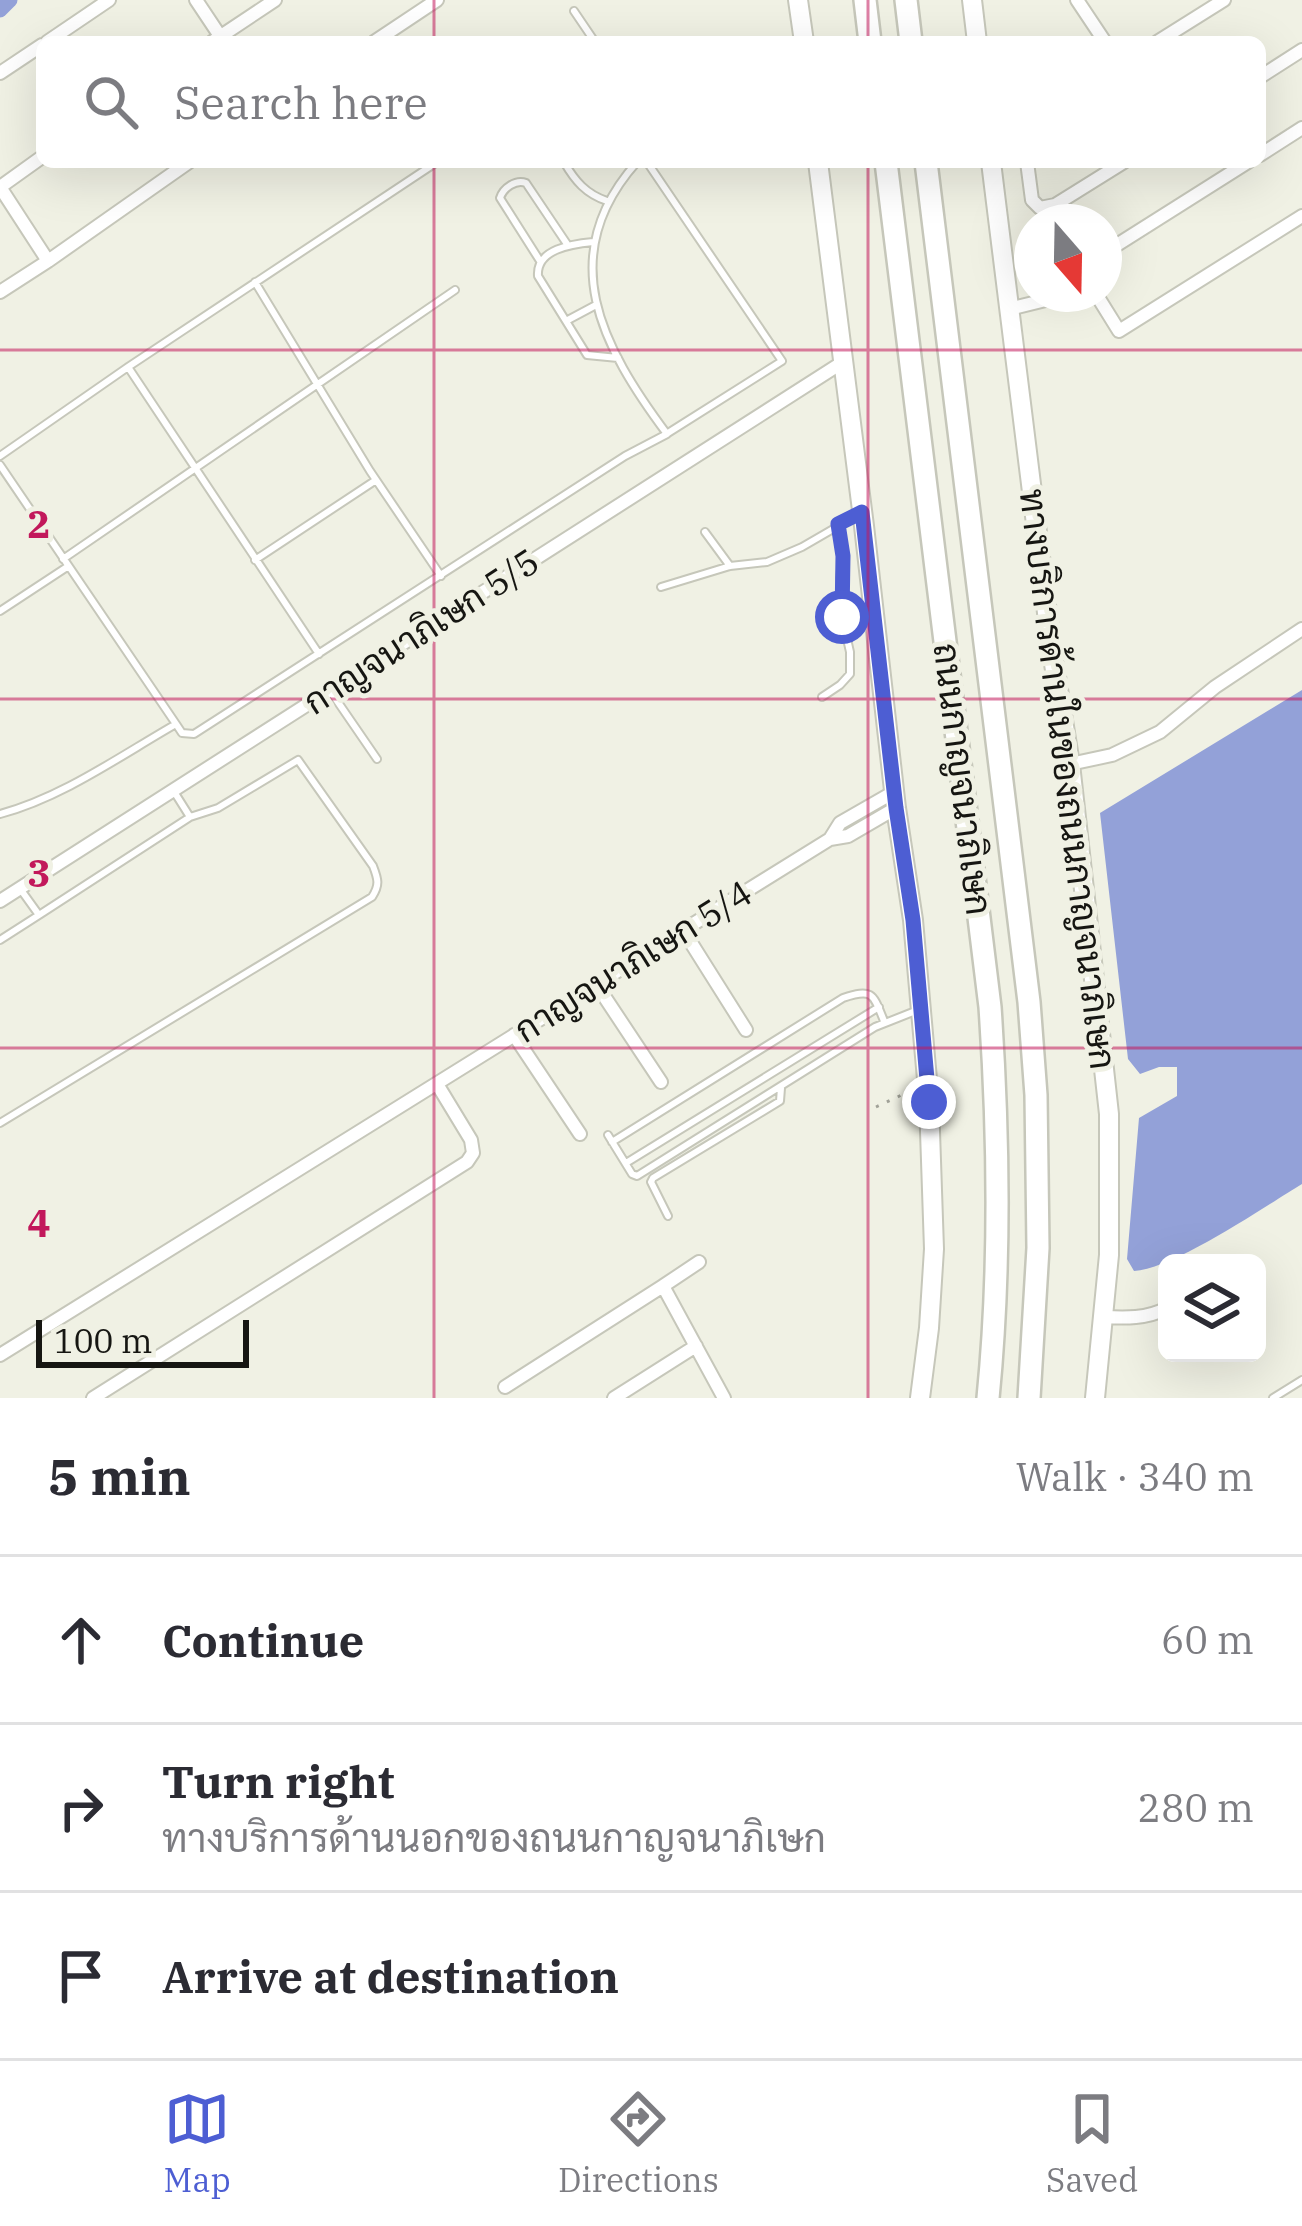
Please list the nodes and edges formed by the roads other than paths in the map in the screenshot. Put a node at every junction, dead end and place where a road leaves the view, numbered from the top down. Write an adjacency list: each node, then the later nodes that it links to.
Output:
1 (109, 0): 12 (street)
2 (196, 0): 13 (street)
3 (275, 0): 14 (street)
4 (437, 0): 15 (street)
5 (798, 0): 17 (main road)
6 (865, 0): 18 (highway)
7 (906, 0): 19 (highway)
8 (972, 0): 20 (main road)
9 (1076, 0): 21 (street)
10 (1224, 0): 22 (street)
11 (574, 11): 16 (lane)
12 (56, 36)
13 (217, 36)
14 (225, 36)
15 (383, 36)
16 (591, 36)
17 (803, 36)
18 (869, 36)
19 (910, 36)
20 (976, 36)
21 (1101, 36)
22 (1167, 36)
23 (36, 49): 26 (street)
24 (1302, 50): 25 (street)
25 (1266, 72)
26 (0, 74)
27 (1302, 128): 28 (street)
28 (1266, 150)
29 (36, 161): 42 (street)
30 (180, 168): 48 (street)
31 (428, 168): 50 (lane)
32 (568, 168): 43 (lane)
33 (632, 168): 43 (lane)
34 (651, 168): 62 (lane)
35 (819, 168): 59 (main road)
36 (887, 168): 116 (highway, ถนนกาญจนาภิเษก)
37 (927, 168): 117 (highway, ถนนกาญจนาภิเษก)
38 (992, 168): 55 (main road, ทางบริการด้านในของถนนกาญจนาภิเษก)
39 (1029, 168): 40 (street)
40 (1114, 168)
41 (1239, 168): 46 (street)
42 (0, 187): 48 (street)
43 (607, 201): 45 (lane)
44 (1302, 216): 56 (street)
45 (593, 242): 47 (lane); 53 (lane)
46 (1122, 242)
47 (567, 244): 49 (lane); 49 (lane)
48 (48, 261): 52 (street)
49 (539, 261): 57 (lane)
50 (255, 281): 60 (lane); 61 (lane)
51 (454, 290): 61 (lane)
52 (0, 292)
53 (596, 305): 57 (lane); 58 (lane)
54 (1014, 308): 55 (street)
55 (1009, 309): 81 (main road, ทางบริการด้านในของถนนกาญจนาภิเษก)
56 (1107, 312)
57 (566, 321): 58 (lane)
58 (618, 358): 62 (lane)
59 (843, 362): 66 (main road); 77 (street, กาญจนาภิเษก 5/5)
60 (128, 367): 63 (lane); 64 (lane)
61 (319, 384): 64 (lane); 65 (lane)
62 (667, 434): 72 (lane)
63 (0, 460): 70 (lane)
64 (196, 470): 69 (lane); 70 (lane)
65 (376, 480): 69 (lane); 72 (lane)
66 (862, 512): 67 (lane); 83 (main road)
67 (838, 524): 71 (lane); 78 (lane)
68 (705, 532): 71 (lane)
69 (255, 560): 76 (lane)
70 (66, 562): 74 (lane); 79 (lane)
71 (730, 566): 73 (lane)
72 (441, 576): 76 (lane)
73 (661, 586)
74 (0, 611)
75 (1302, 629): 81 (street)
76 (319, 654): 79 (lane)
77 (329, 690): 80 (lane); 82 (street, กาญจนาภิเษก 5/5)
78 (823, 697)
79 (176, 724): 84 (lane)
80 (377, 759)
81 (1070, 764): 107 (main road, ทางบริการด้านในของถนนกาญจนาภิเษก)
82 (173, 790): 85 (lane); 86 (street, กาญจนาภิเษก 5/5)
83 (895, 800): 89 (street, กาญจนาภิเษก 5/4); 93 (main road)
84 (0, 814)
85 (190, 817): 88 (lane); 100 (lane)
86 (20, 888): 87 (street, กาญจนาภิเษก 5/5); 88 (lane)
87 (0, 901)
88 (38, 915): 90 (lane)
89 (683, 930): 91 (street, กาญจนาภิเษก 5/4); 95 (street)
90 (0, 940)
91 (596, 984): 96 (street, กาญจนาภิเษก 5/4); 97 (street)
92 (879, 1007): 94 (lane); 102 (lane); 102 (lane)
93 (921, 1009): 94 (lane); 115 (main road)
94 (885, 1023): 99 (lane)
95 (746, 1030)
96 (514, 1035): 98 (street, กาญจนาภิเษก 5/4); 101 (street)
97 (661, 1082)
98 (436, 1084): 109 (street, กาญจนาภิเษก 5/4); 112 (street)
99 (781, 1088): 102 (lane); 103 (lane)
100 (0, 1124)
101 (580, 1134)
102 (625, 1163)
103 (668, 1216)
104 (699, 1262): 105 (street)
105 (663, 1286): 108 (street); 111 (street)
106 (1158, 1312): 107 (street)
107 (1103, 1317): 118 (main road, ทางบริการด้านในของถนนกาญจนาภิเษก)
108 (696, 1346): 113 (street); 114 (street)
109 (0, 1355)
110 (1302, 1380): 119 (lane)
111 (505, 1387)
112 (93, 1398)
113 (614, 1398)
114 (724, 1398)
115 (920, 1398)
116 (988, 1398)
117 (1029, 1398)
118 (1095, 1398)
119 (1273, 1398)

